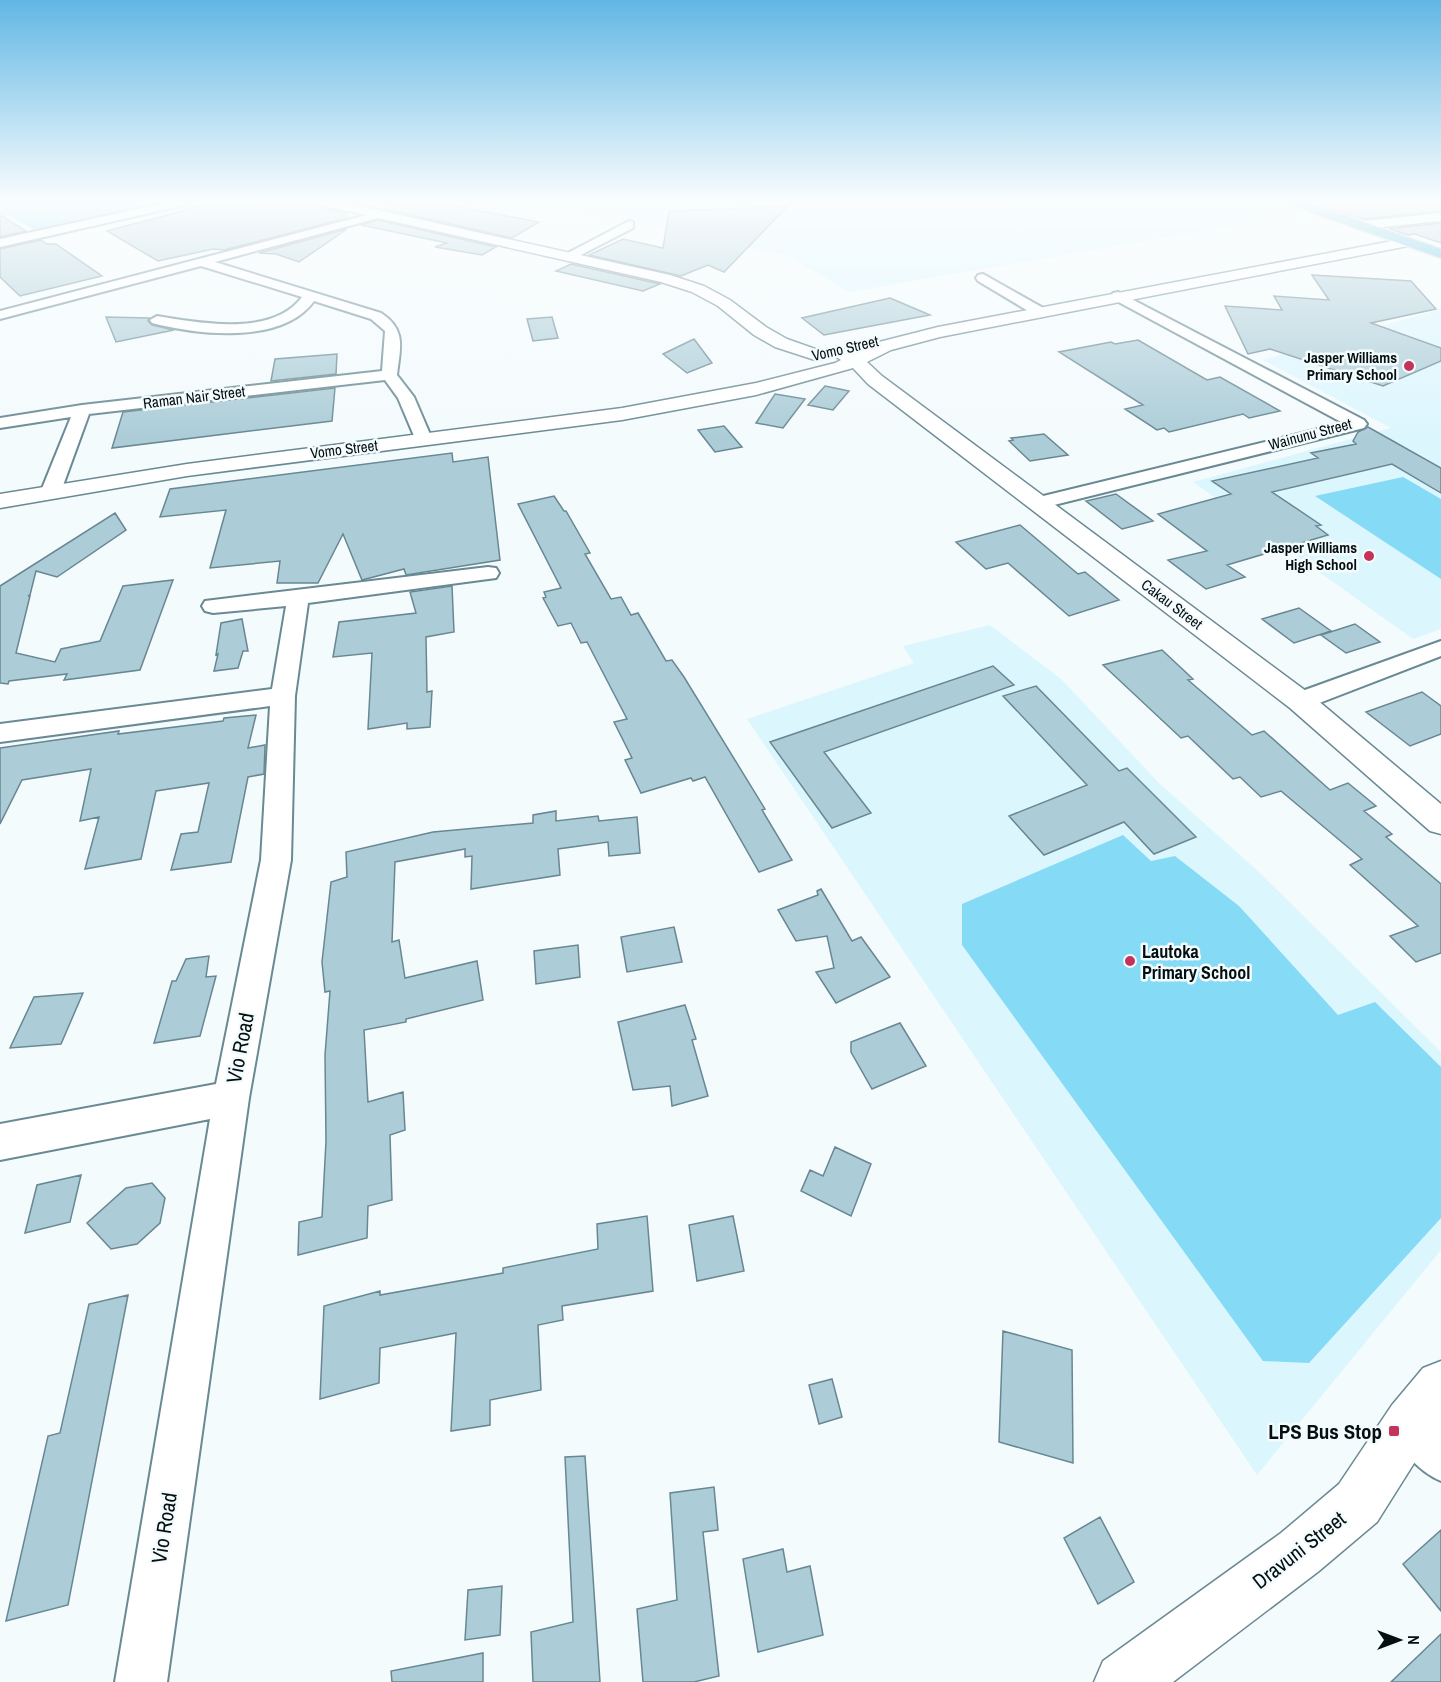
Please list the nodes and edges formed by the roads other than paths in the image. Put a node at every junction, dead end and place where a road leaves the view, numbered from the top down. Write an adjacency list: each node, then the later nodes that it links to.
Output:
1 (132, 280): 9 (street)
2 (263, 280): 6 (street)
3 (672, 280): 11 (main road)
4 (987, 280): 8 (street)
5 (1201, 280): 7 (main road, Vomo Street)
6 (311, 295): 10 (street); 17 (street)
7 (1118, 296): 8 (main road, Vomo Street); 25 (street, Wainunu Street)
8 (1040, 312): 12 (main road, Vomo Street)
9 (0, 315)
10 (157, 320)
11 (760, 331): 13 (main road); 15 (main road)
12 (938, 332): 13 (main road, Vomo Street); 14 (main road, Vomo Street)
13 (824, 353): 14 (main road); 15 (main road, Vomo Street)
14 (855, 360): 16 (main road, Vomo Street); 18 (main road, Cakau Street)
15 (789, 366): 16 (main road); 19 (main road, Vomo Street)
16 (818, 373): 18 (main road, Cakau Street); 19 (main road, Vomo Street)
17 (389, 375): 20 (street, Raman Nair Street); 22 (street)
18 (896, 395): 25 (main road, Cakau Street)
19 (688, 401): 22 (main road, Vomo Street)
20 (82, 410): 21 (street, Raman Nair Street); 23 (street)
21 (0, 423)
22 (423, 439): 23 (main road, Vomo Street)
23 (51, 491): 24 (main road, Vomo Street)
24 (0, 501)
25 (1038, 503): 31 (main road, Cakau Street)
26 (488, 573): 27 (street)
27 (298, 598): 28 (street); 30 (street, Vio Road)
28 (213, 606)
29 (1441, 648): 31 (street)
30 (283, 696): 32 (street); 34 (street, Vio Road)
31 (1300, 701): 33 (main road, Cakau Street)
32 (0, 733)
33 (1441, 822)
34 (231, 1098): 35 (street); 37 (street, Vio Road)
35 (0, 1142)
36 (1431, 1422): 38 (main road, Dravuni Street)
37 (141, 1682)
38 (1124, 1682)

